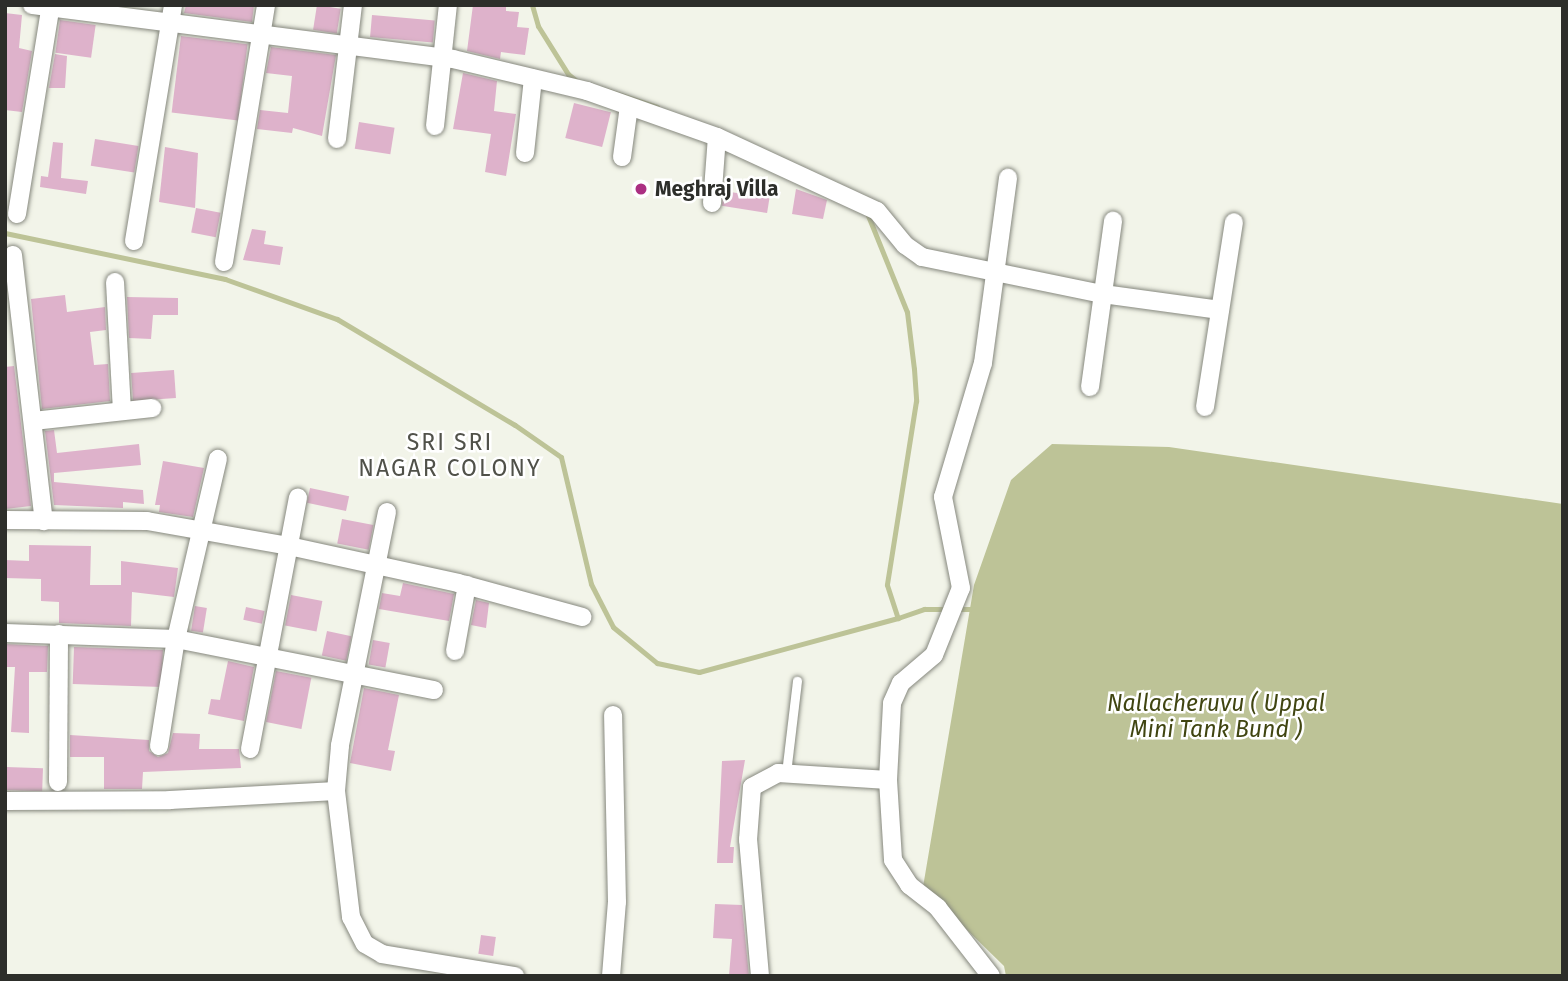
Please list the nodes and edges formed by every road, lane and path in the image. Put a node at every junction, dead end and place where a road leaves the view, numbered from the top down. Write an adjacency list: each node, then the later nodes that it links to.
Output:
1 (32, 5): 5 (street)
2 (266, 5): 7 (street)
3 (353, 5): 8 (street)
4 (448, 5): 9 (street)
5 (51, 7): 6 (street); 19 (street)
6 (172, 14): 7 (street); 22 (street)
7 (263, 36): 8 (street); 24 (street)
8 (349, 44): 9 (street); 14 (street)
9 (442, 57): 10 (street); 12 (street)
10 (533, 78): 11 (street); 15 (street)
11 (629, 106): 13 (street); 16 (street)
12 (435, 126)
13 (717, 137): 18 (street); 25 (street)
14 (337, 139)
15 (525, 153)
16 (622, 157)
17 (1008, 178): 25 (street)
18 (712, 203)
19 (17, 214)
20 (1113, 221): 27 (street)
21 (1234, 222): 28 (street)
22 (134, 241)
23 (13, 255): 33 (street)
24 (224, 262)
25 (997, 275): 27 (street); 56 (street)
26 (116, 282): 32 (street)
27 (1103, 293): 28 (street); 29 (street)
28 (1220, 310): 30 (street)
29 (1090, 387)
30 (1205, 407)
31 (152, 408): 32 (street)
32 (122, 411): 33 (street)
33 (33, 421): 38 (street)
34 (218, 458): 39 (street)
35 (298, 498): 40 (street)
36 (387, 512): 41 (street)
37 (5, 520): 38 (street)
38 (44, 521): 39 (street)
39 (202, 530): 40 (street); 46 (street)
40 (289, 546): 41 (street); 48 (street)
41 (375, 565): 42 (street); 49 (street)
42 (467, 585): 43 (street); 47 (street)
43 (582, 617)
44 (5, 633): 45 (street)
45 (59, 634): 46 (street); 57 (street)
46 (176, 639): 48 (street); 53 (street)
47 (455, 651)
48 (266, 657): 49 (street); 54 (street)
49 (353, 674): 51 (street); 58 (street)
50 (797, 681): 55 (lane)
51 (434, 690)
52 (613, 715): 61 (street)
53 (159, 746)
54 (250, 749)
55 (786, 773): 56 (street); 62 (street)
56 (888, 780): 63 (street)
57 (58, 782)
58 (336, 791): 59 (street); 60 (street)
59 (5, 801)
60 (515, 976)
61 (611, 976)
62 (760, 976)
63 (991, 976)

